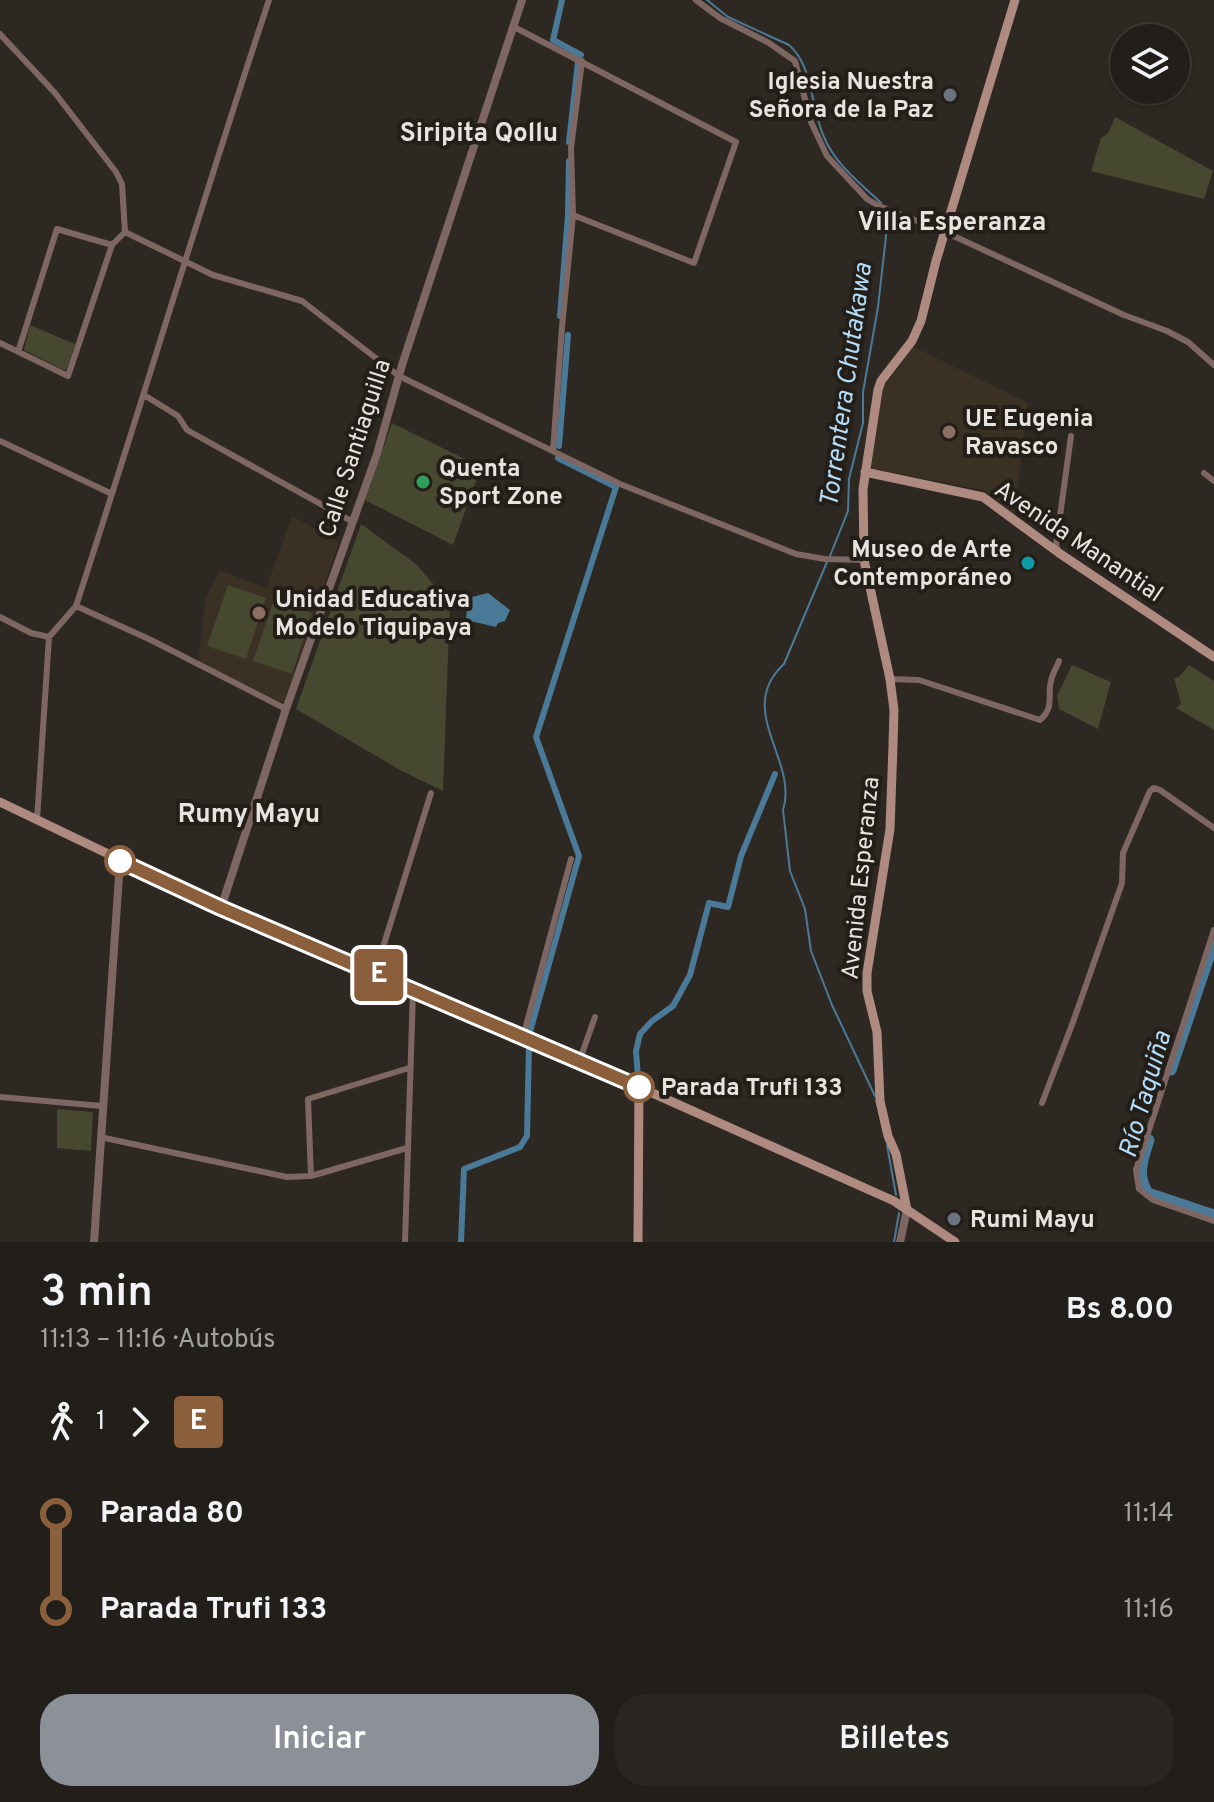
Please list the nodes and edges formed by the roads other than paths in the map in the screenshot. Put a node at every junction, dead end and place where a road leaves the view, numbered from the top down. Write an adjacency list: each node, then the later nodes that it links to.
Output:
1 (269, 0): 12 (street)
2 (522, 0): 5 (street, Calle Santiaguilla)
3 (696, 0): 10 (street)
4 (1015, 0): 10 (main road, Avenida Esperanza)
5 (514, 27): 7 (street); 16 (street, Calle Santiaguilla)
6 (0, 34): 9 (street)
7 (582, 61): 8 (street); 8 (street)
8 (573, 215): 20 (street)
9 (125, 232): 11 (street); 12 (street)
10 (945, 232): 15 (street); 21 (main road, Avenida Esperanza)
11 (112, 245): 14 (street); 14 (street)
12 (186, 262): 16 (street); 17 (street)
13 (0, 343): 14 (street)
14 (18, 352)
15 (1214, 365)
16 (399, 376): 20 (street); 25 (street, Calle Santiaguilla)
17 (144, 395): 24 (street); 25 (street)
18 (1071, 436): 26 (street)
19 (0, 441): 24 (street)
20 (553, 451): 27 (street)
21 (865, 472): 26 (main road, Avenida Manantial); 27 (main road, Avenida Esperanza)
22 (1204, 473): 23 (street)
23 (1214, 481)
24 (112, 494): 28 (street)
25 (353, 522): 34 (street, Calle Santiaguilla)
26 (1059, 553): 31 (main road, Avenida Manantial)
27 (864, 560): 33 (main road, Avenida Esperanza)
28 (76, 606): 30 (street); 34 (street)
29 (0, 617): 30 (street)
30 (49, 637): 37 (street)
31 (1214, 657)
32 (1059, 661): 33 (street)
33 (890, 679): 56 (main road, Avenida Esperanza)
34 (286, 709): 41 (street, Calle Santiaguilla)
35 (431, 793): 43 (street)
36 (0, 802): 37 (main road)
37 (37, 820): 40 (main road)
38 (1214, 828): 51 (street)
39 (571, 859): 46 (street)
40 (120, 861): 41 (main road); 52 (street)
41 (221, 908): 43 (main road)
42 (1214, 930): 57 (street)
43 (375, 973): 44 (main road)
44 (413, 991): 46 (main road); 48 (street)
45 (595, 1017): 47 (street)
46 (523, 1038): 47 (main road)
47 (579, 1062): 49 (main road)
48 (409, 1068): 54 (street); 55 (street)
49 (639, 1087): 56 (main road); 60 (main road)
50 (0, 1097): 52 (street)
51 (1042, 1103)
52 (102, 1106): 53 (street)
53 (100, 1137): 55 (street); 58 (street)
54 (407, 1148): 55 (street); 59 (street)
55 (311, 1176)
56 (901, 1206): 61 (street); 62 (main road)
57 (1214, 1221)
58 (94, 1242)
59 (405, 1242)
60 (638, 1242)
61 (900, 1242)
62 (955, 1242)

